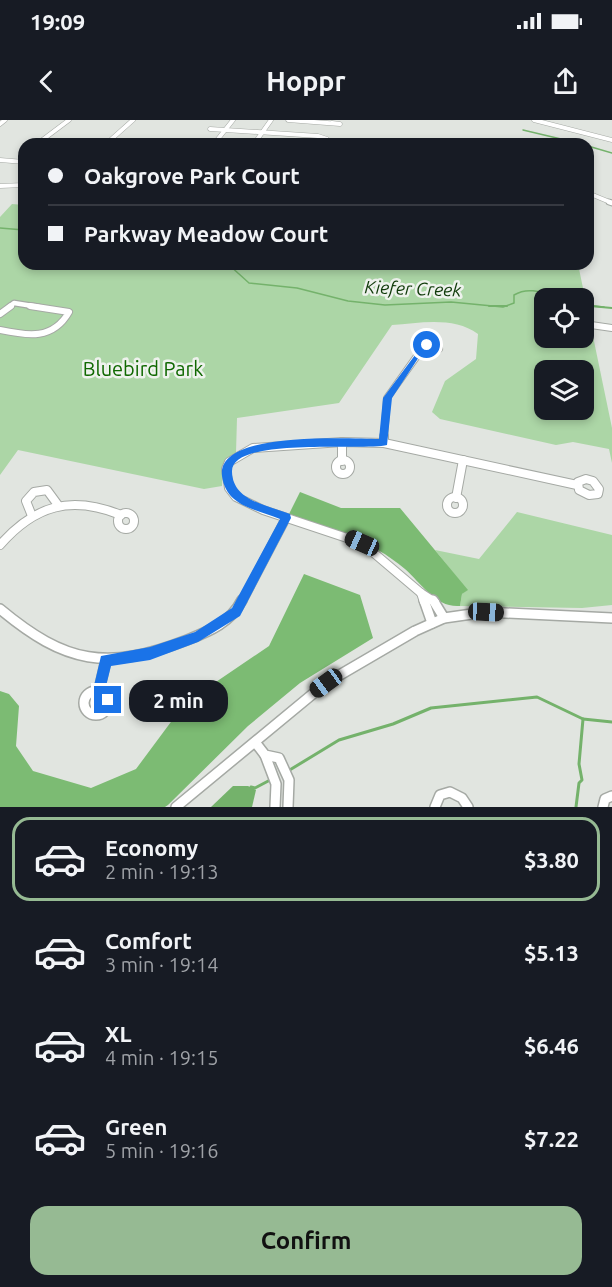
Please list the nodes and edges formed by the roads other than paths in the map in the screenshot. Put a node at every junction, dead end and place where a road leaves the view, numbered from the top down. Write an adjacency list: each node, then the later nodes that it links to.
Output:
1 (5, 120): 9 (street)
2 (69, 120): 13 (street)
3 (133, 120): 14 (street)
4 (233, 120): 11 (street)
5 (271, 120): 12 (street)
6 (288, 120): 8 (street)
7 (534, 120): 18 (street)
8 (332, 123)
9 (0, 124)
10 (210, 129): 11 (street)
11 (225, 131): 12 (street); 15 (street)
12 (263, 132): 16 (street); 17 (street)
13 (45, 138)
14 (113, 138)
15 (219, 138)
16 (258, 138)
17 (324, 138)
18 (612, 140)
19 (18, 159): 21 (street)
20 (0, 160): 21 (street)
21 (15, 161): 22 (street)
22 (18, 161)
23 (18, 185): 24 (street)
24 (0, 186)
25 (594, 196): 26 (street)
26 (612, 203)
27 (0, 314): 30 (street)
28 (594, 325): 29 (street)
29 (612, 328)
30 (0, 330)
31 (437, 346): 33 (street)
32 (342, 442): 33 (street); 35 (street); 41 (street)
33 (384, 443): 34 (street)
34 (463, 460): 36 (street); 37 (street)
35 (342, 461)
36 (577, 485)
37 (456, 498)
38 (58, 505): 39 (street); 40 (street); 40 (street)
39 (121, 515)
40 (32, 516): 42 (street)
41 (286, 518): 43 (street); 48 (street)
42 (0, 545)
43 (420, 593): 45 (street); 47 (street)
44 (0, 609): 48 (street)
45 (444, 618): 46 (street); 47 (street)
46 (612, 618)
47 (432, 623): 50 (street)
48 (106, 660): 49 (street)
49 (99, 690)
50 (255, 742): 51 (street); 53 (street)
51 (265, 755): 54 (street); 55 (street)
52 (612, 796): 58 (street)
53 (176, 807)
54 (275, 807)
55 (288, 807)
56 (435, 807): 57 (street)
57 (468, 807)
58 (603, 807)

